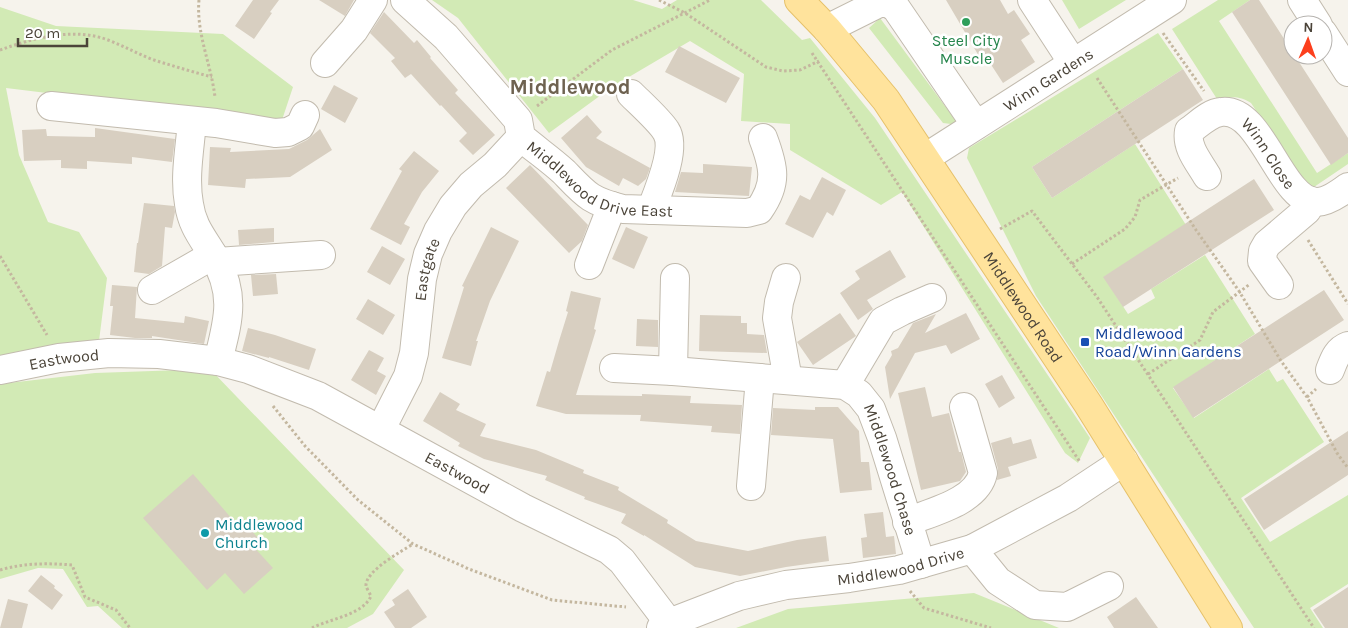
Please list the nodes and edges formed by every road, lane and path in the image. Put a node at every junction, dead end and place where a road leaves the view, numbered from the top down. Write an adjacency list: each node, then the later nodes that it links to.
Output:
1 (198, 0): 21 (path)
2 (373, 0): 19 (street)
3 (405, 0): 27 (street, Middlewood Drive East)
4 (659, 0): 11 (path)
5 (710, 0): 11 (path)
6 (799, 0): 13 (main road, Middlewood Road)
7 (1032, 0): 17 (street)
8 (1172, 0): 17 (street, Winn Gardens)
9 (1302, 0): 12 (street)
10 (878, 2): 13 (street); 26 (street)
11 (685, 13): 18 (path); 27 (path)
12 (1312, 15)
13 (834, 37): 18 (path); 29 (main road, Middlewood Road)
14 (806, 46): 18 (path)
15 (1333, 49): 20 (street)
16 (0, 50): 21 (path)
17 (1078, 60): 26 (street, Winn Gardens); 31 (path)
18 (818, 62): 64 (path)
19 (326, 63)
20 (1348, 72)
21 (212, 78): 25 (path)
22 (631, 94): 35 (street)
23 (51, 106): 25 (street)
24 (305, 115): 25 (street)
25 (204, 122): 39 (street)
26 (976, 125): 29 (street, Winn Gardens)
27 (520, 129): 34 (street, Middlewood Drive East); 61 (street, Eastgate)
28 (763, 138): 35 (street, Middlewood Drive East)
29 (925, 158): 36 (main road, Middlewood Road)
30 (1204, 170): 31 (path); 33 (street, Winn Close)
31 (1167, 185): 40 (path); 46 (path)
32 (1348, 187): 33 (street, Winn Close)
33 (1311, 201): 44 (street, Winn Close)
34 (612, 206): 35 (street, Middlewood Drive East); 41 (street)
35 (651, 210)
36 (980, 240): 40 (path); 62 (main road, Middlewood Road)
37 (321, 254): 39 (street)
38 (0, 256): 49 (path)
39 (215, 259): 45 (street); 50 (street)
40 (1072, 264): 55 (path)
41 (589, 265)
42 (675, 278): 54 (street)
43 (786, 278): 57 (street)
44 (1274, 278): 46 (path)
45 (152, 290)
46 (1239, 291): 55 (path); 63 (path)
47 (932, 298): 58 (street)
48 (1348, 346): 53 (street)
49 (59, 358): 50 (street, Eastwood); 52 (street, Eastwood)
50 (218, 361): 61 (street, Eastwood)
51 (614, 368): 54 (street)
52 (0, 370)
53 (1330, 370)
54 (673, 371): 56 (street)
55 (1148, 374): 78 (path)
56 (760, 378): 57 (street); 65 (street)
57 (788, 380): 58 (street)
58 (845, 386): 66 (street, Middlewood Chase)
59 (272, 404): 67 (path)
60 (964, 407): 66 (street)
61 (381, 429): 73 (street, Eastwood)
62 (1124, 461): 64 (street, Middlewood Drive); 77 (main road, Middlewood Road)
63 (1348, 468)
64 (1093, 482): 68 (street, Middlewood Drive)
65 (751, 486)
66 (906, 522): 69 (street, Middlewood Chase)
67 (413, 544): 72 (path); 75 (path)
68 (972, 549): 69 (street, Middlewood Drive); 71 (street)
69 (910, 567): 73 (street, Middlewood Drive); 76 (path)
70 (0, 570): 74 (path)
71 (1109, 586)
72 (633, 608)
73 (665, 625)
74 (130, 628)
75 (312, 628)
76 (991, 628)
77 (1228, 628)
78 (1314, 628)

